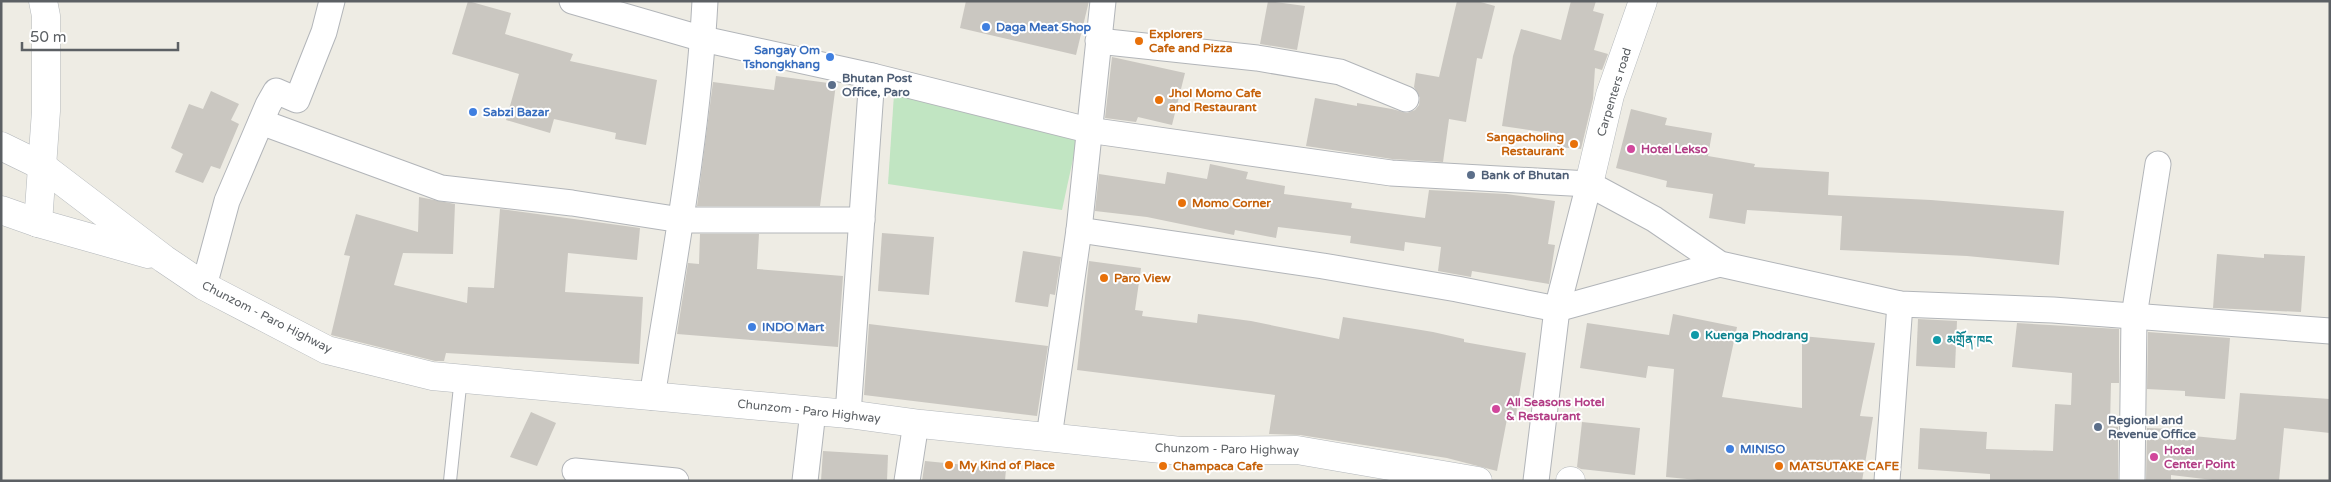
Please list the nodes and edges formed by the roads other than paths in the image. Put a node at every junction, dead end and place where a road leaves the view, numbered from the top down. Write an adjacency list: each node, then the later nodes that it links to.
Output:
1 (43, 1): 15 (street)
2 (332, 1): 11 (street)
3 (572, 1): 7 (street)
4 (705, 1): 7 (street)
5 (1103, 1): 8 (street)
6 (1642, 1): 16 (street, Carpenters road)
7 (703, 39): 9 (street); 18 (street)
8 (1098, 42): 10 (street); 12 (street)
9 (872, 76): 12 (street); 19 (street)
10 (1406, 99)
11 (261, 122): 18 (street); 24 (street)
12 (1088, 130): 16 (street); 21 (street)
13 (1, 146): 15 (street, Chunzom - Paro Highway)
14 (2158, 164): 27 (street)
15 (42, 166): 20 (street); 22 (street, Chunzom - Paro Highway)
16 (1589, 184): 23 (street); 26 (street)
17 (1, 210): 20 (street, Chunzom - Paro Highway)
18 (681, 220): 19 (street); 30 (street)
19 (862, 220): 32 (street)
20 (38, 224): 22 (street, Chunzom - Paro Highway)
21 (1079, 230): 26 (street); 34 (street)
22 (164, 259): 24 (street, Chunzom - Paro Highway)
23 (1720, 264): 25 (street); 26 (street)
24 (204, 286): 29 (street, Chunzom - Paro Highway)
25 (1900, 304): 27 (street); 42 (street)
26 (1557, 309): 41 (street)
27 (2134, 316): 28 (street); 43 (street)
28 (2330, 331)
29 (461, 377): 30 (street, Chunzom - Paro Highway); 36 (lane)
30 (652, 397): 31 (street, Chunzom - Paro Highway)
31 (813, 411): 32 (street, Chunzom - Paro Highway); 38 (street)
32 (848, 414): 33 (street, Chunzom - Paro Highway)
33 (916, 423): 34 (street, Chunzom - Paro Highway); 39 (street)
34 (1049, 437): 40 (street, Chunzom - Paro Highway)
35 (575, 471): 37 (street)
36 (450, 481)
37 (676, 481)
38 (805, 481)
39 (907, 481)
40 (1478, 481)
41 (1536, 481)
42 (1887, 481)
43 (2132, 481)

